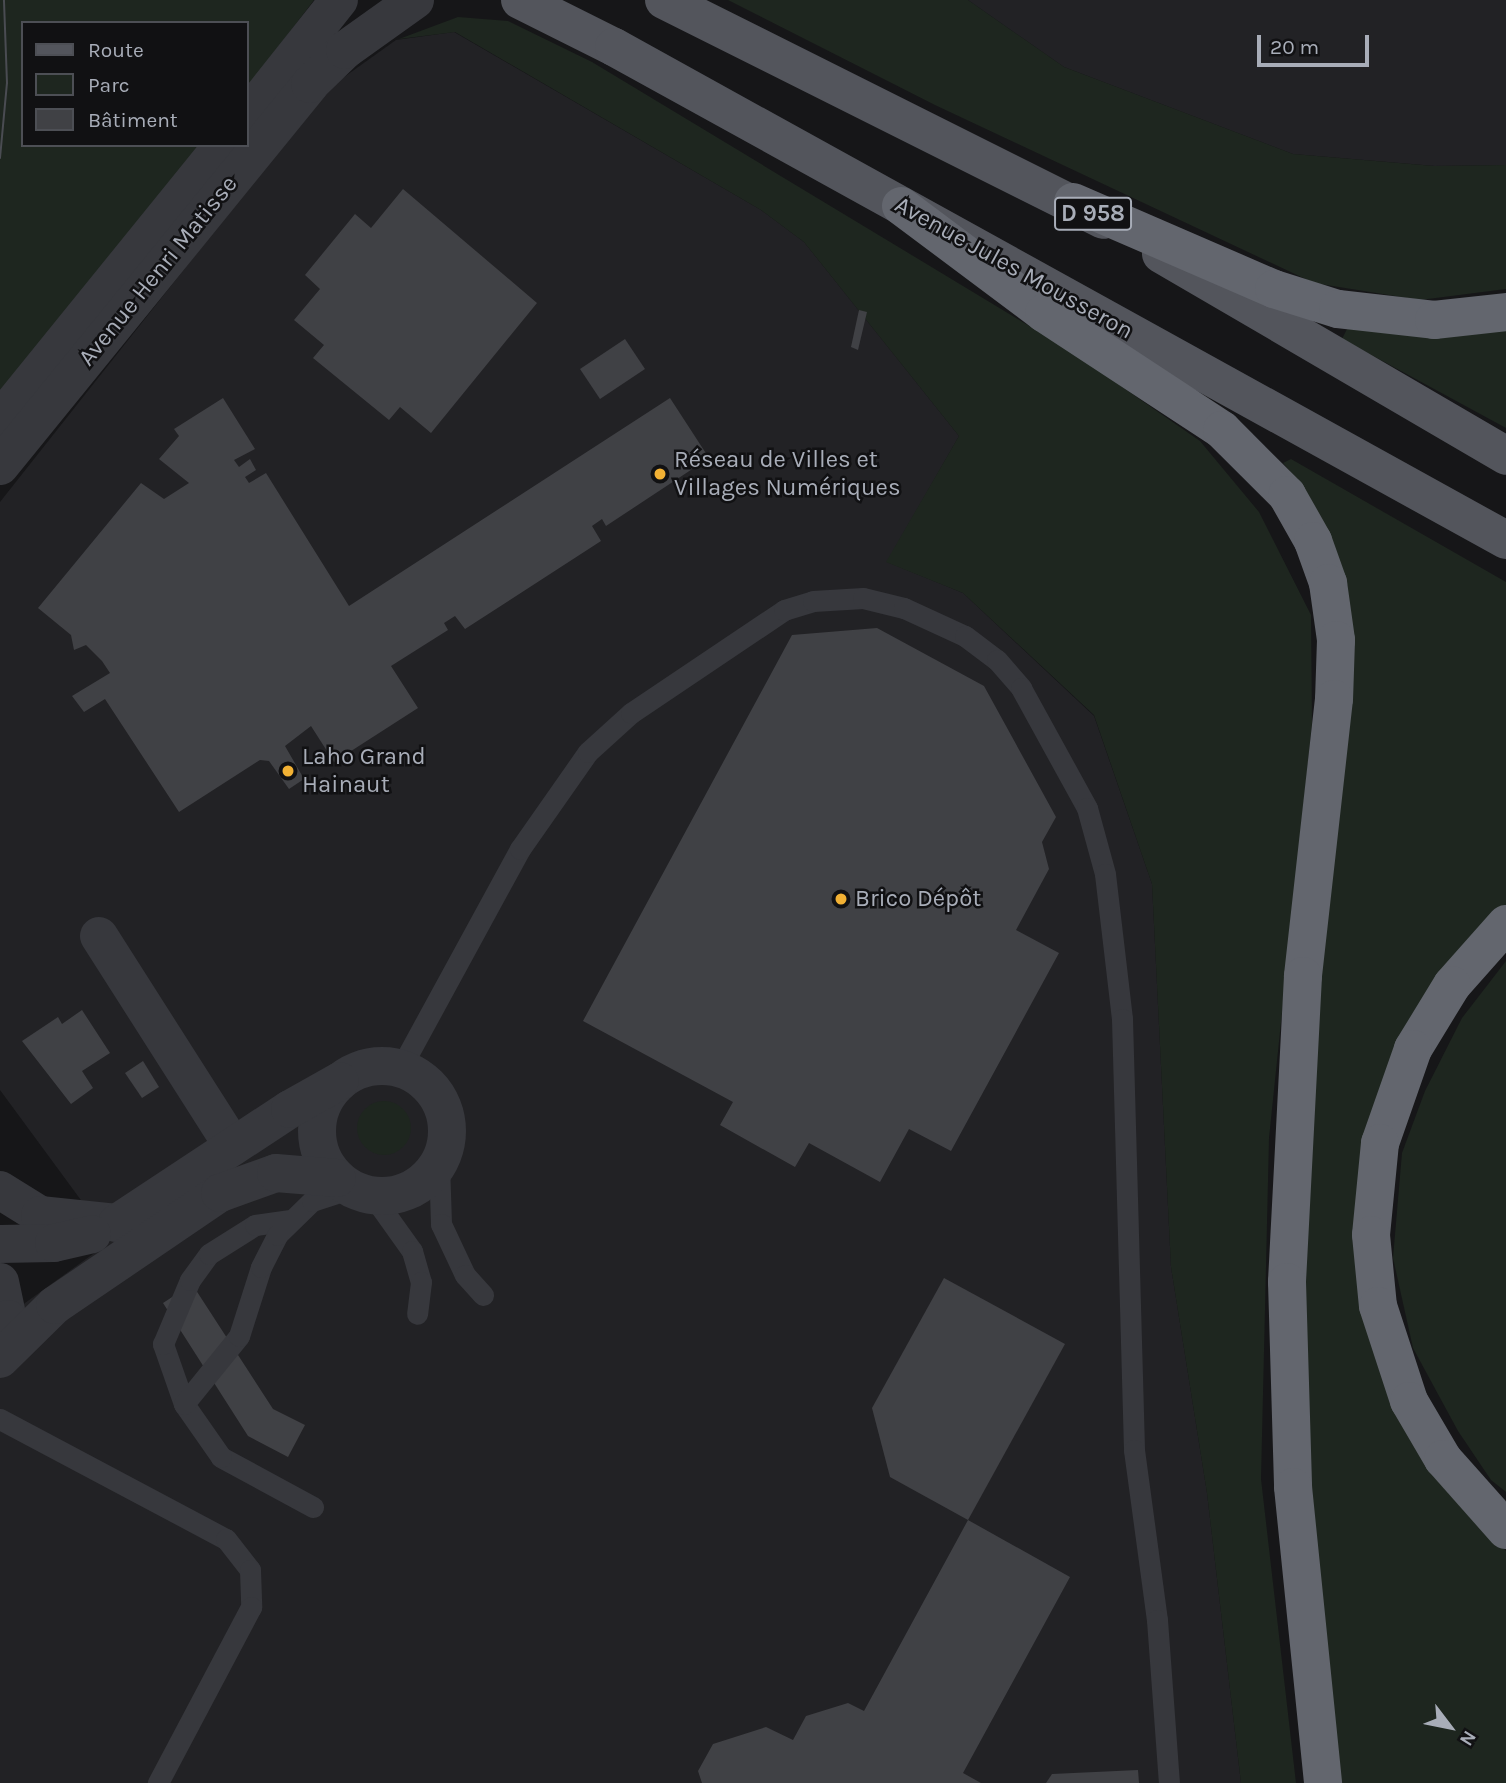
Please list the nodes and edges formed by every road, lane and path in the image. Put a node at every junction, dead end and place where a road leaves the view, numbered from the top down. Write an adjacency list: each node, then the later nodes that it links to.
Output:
1 (339, 0): 5 (street)
2 (415, 0): 12 (street, Avenue Henri Matisse)
3 (520, 0): 8 (main road, Avenue Jules Mousseron)
4 (664, 0): 7 (main road, D 958)
5 (248, 115)
6 (221, 147): 10 (street, Avenue Henri Matisse)
7 (1073, 202): 9 (highway); 11 (main road, D 958)
8 (901, 206): 13 (main road, Avenue Jules Mousseron); 35 (highway)
9 (1506, 312)
10 (0, 420)
11 (1506, 456)
12 (0, 466)
13 (1506, 540)
14 (1506, 924): 32 (highway)
15 (99, 936): 18 (street)
16 (400, 1069): 17 (street); 19 (street); 34 (lane)
17 (343, 1080): 18 (street); 20 (street)
18 (233, 1146): 23 (street)
19 (439, 1163): 20 (street); 26 (lane)
20 (354, 1187): 22 (lane); 27 (lane); 28 (street)
21 (0, 1190): 23 (street)
22 (289, 1220): 29 (lane); 29 (lane)
23 (117, 1223): 24 (street)
24 (0, 1244)
25 (0, 1282): 28 (street)
26 (483, 1295)
27 (417, 1314)
28 (0, 1358)
29 (184, 1404): 31 (lane)
30 (0, 1419): 33 (lane)
31 (313, 1507)
32 (1506, 1530)
33 (158, 1783)
34 (1169, 1783)
35 (1324, 1783)

